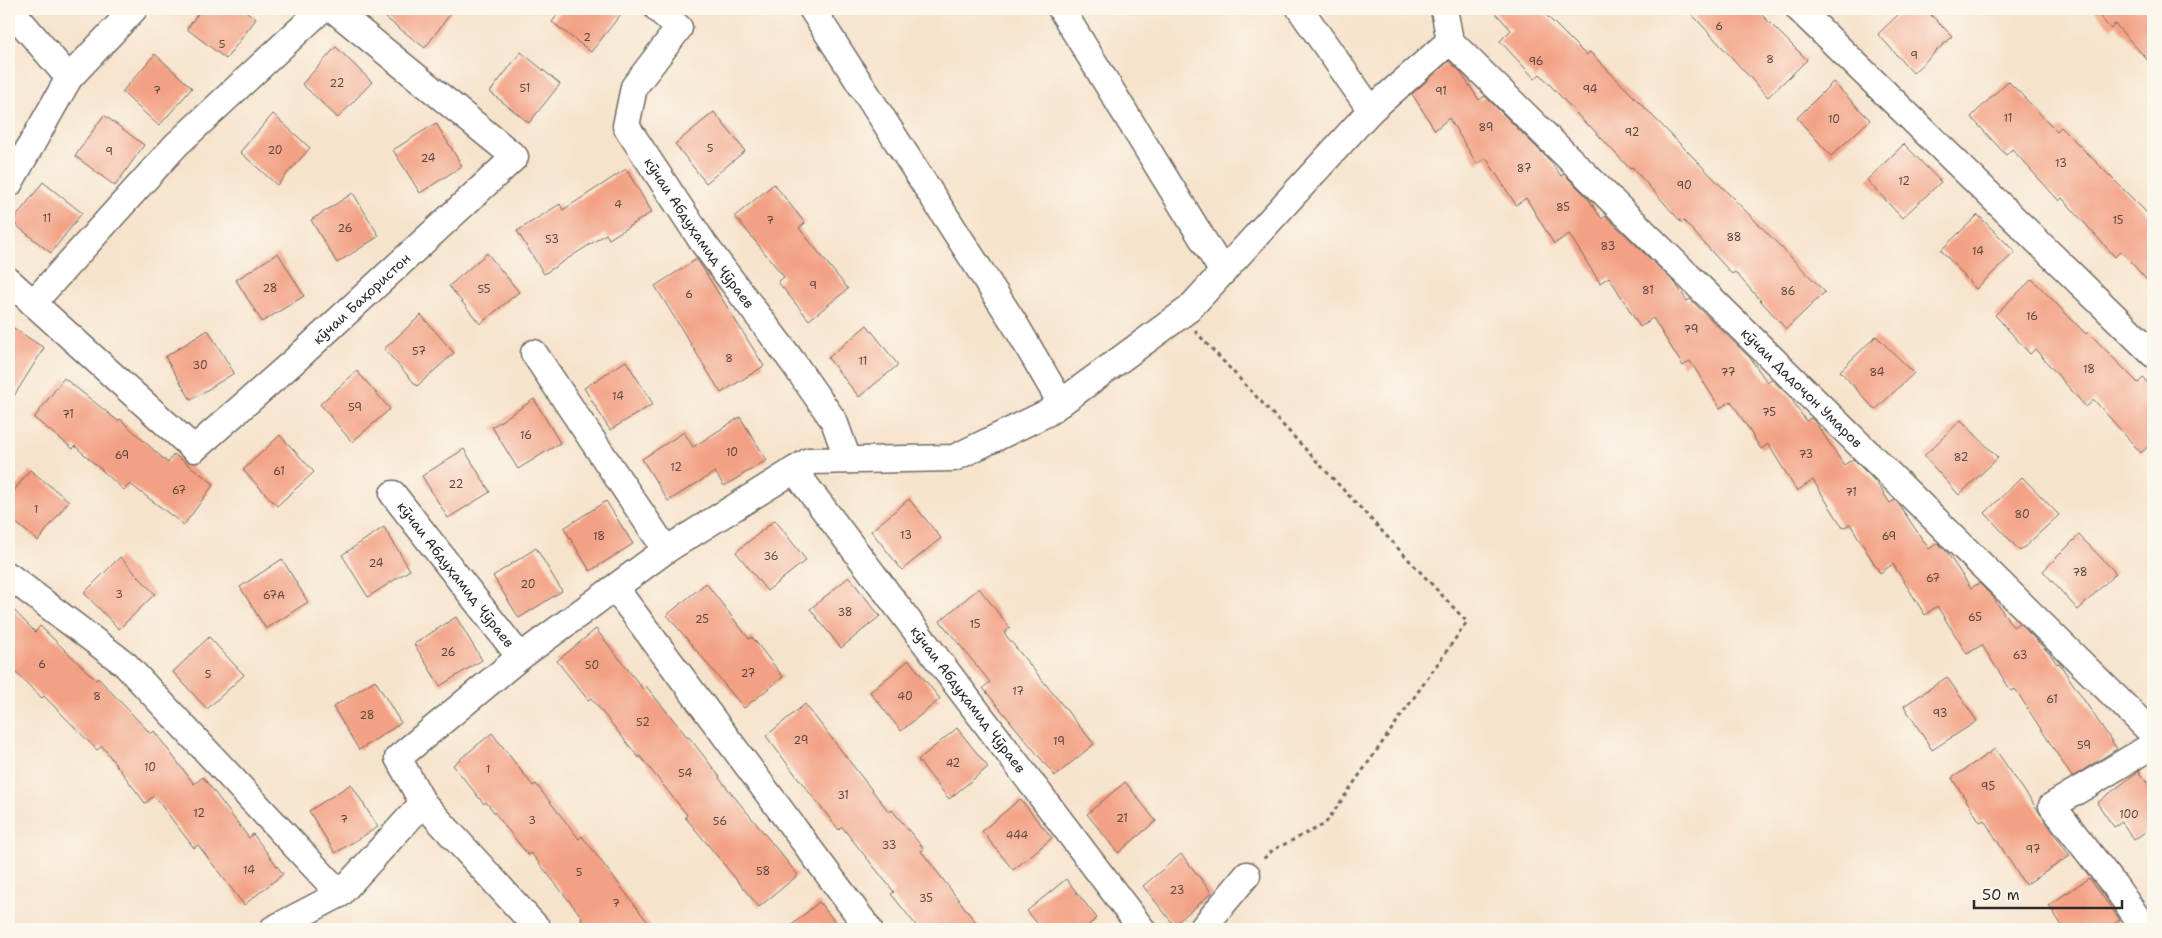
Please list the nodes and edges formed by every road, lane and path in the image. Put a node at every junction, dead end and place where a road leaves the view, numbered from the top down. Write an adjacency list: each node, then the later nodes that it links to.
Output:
1 (10, 9): 12 (street)
2 (134, 9): 12 (street)
3 (322, 9): 17 (street)
4 (333, 9): 17 (street, кӯчаи Баҳористон)
5 (658, 9): 22 (street, кӯчаи Абдуҳамид Ҷӯраев)
6 (812, 9): 21 (street)
7 (1061, 9): 15 (street)
8 (1300, 9): 13 (street)
9 (1444, 9): 11 (street)
10 (1799, 9): 20 (street)
11 (1450, 41): 13 (street); 29 (street, кӯчаи Дадоҷон Умаров)
12 (70, 78): 14 (street)
13 (1371, 110): 15 (street)
14 (9, 184)
15 (1223, 272): 18 (street)
16 (9, 281): 17 (street, кӯчаи Баҳористон)
17 (33, 303)
18 (1180, 315): 21 (street); 32 (path)
19 (534, 353): 25 (street)
20 (2153, 354)
21 (1061, 403): 22 (street)
22 (848, 460): 23 (street)
23 (794, 470): 25 (street); 37 (street, кӯчаи Абдуҳамид Ҷӯраев)
24 (393, 494): 28 (street, кӯчаи Абдуҳамид Ҷӯраев)
25 (666, 550): 27 (street)
26 (9, 576): 33 (street)
27 (615, 588): 28 (street); 36 (street)
28 (520, 657): 31 (street)
29 (2153, 734)
30 (2153, 745): 39 (street)
31 (423, 803): 33 (street); 35 (street)
32 (1247, 875): 38 (street)
33 (340, 894): 34 (street)
34 (273, 929)
35 (538, 929)
36 (869, 929)
37 (1142, 929)
38 (1202, 929)
39 (2144, 929)

